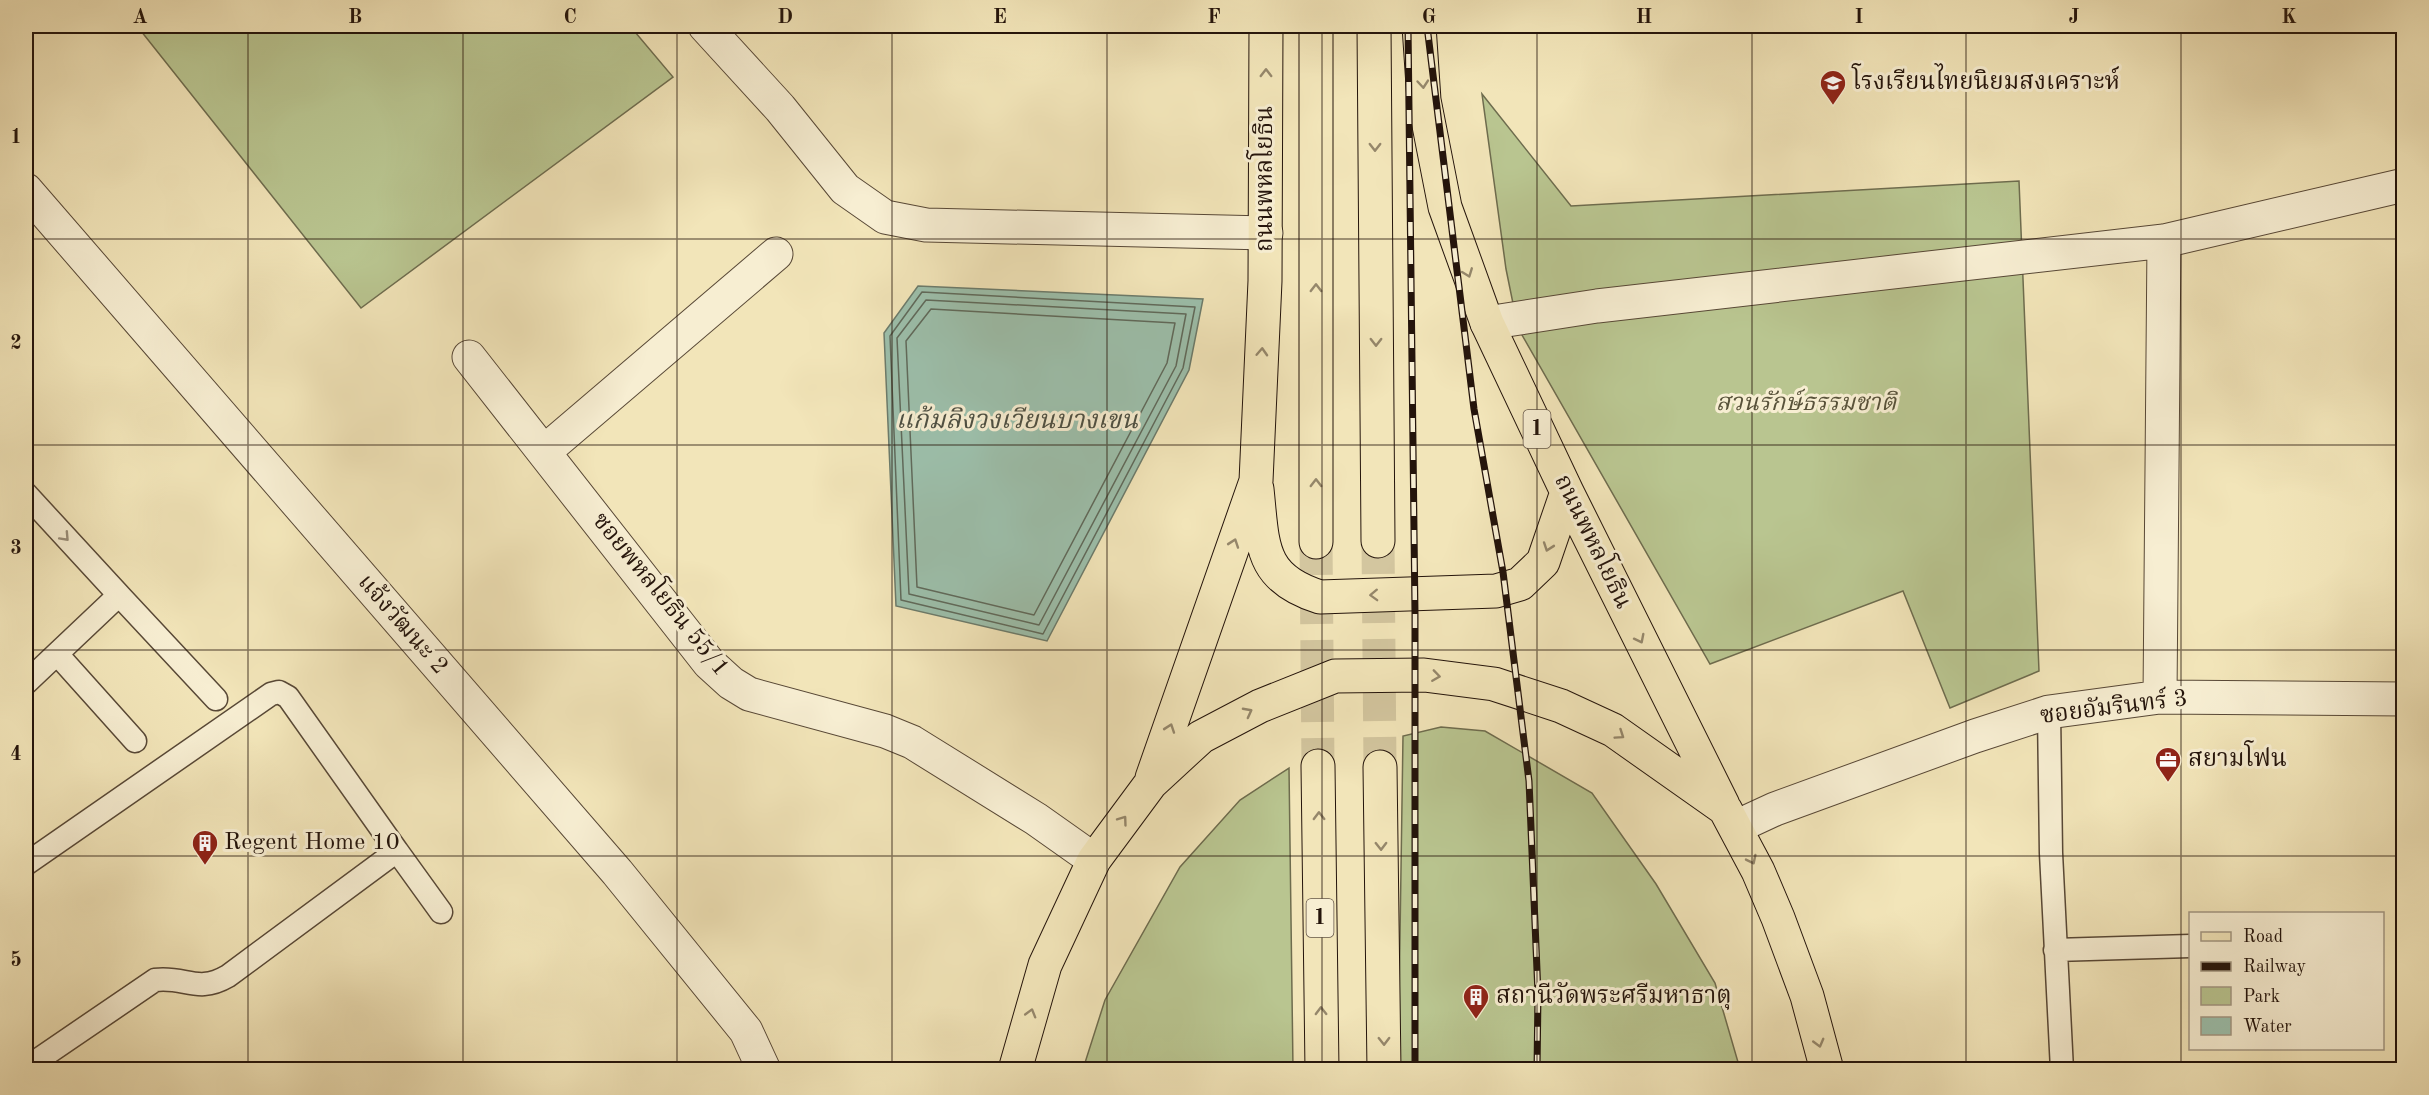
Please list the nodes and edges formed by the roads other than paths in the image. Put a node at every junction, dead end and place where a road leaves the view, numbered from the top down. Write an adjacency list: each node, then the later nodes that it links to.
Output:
1 (705, 26): 8 (street)
2 (1266, 26): 8 (main road, ถนนพหลโยธิน, one-way to 2)
3 (1316, 26): 18 (main road, ถนนพหลโยธิน, one-way to 3)
4 (1374, 26): 17 (main road, one-way to 17)
5 (1419, 26): 11 (main road, ถนนพหลโยธิน / 1, one-way to 11)
6 (2403, 185): 9 (street)
7 (26, 190): 38 (street, แจ้งวัฒนะ 2)
8 (1266, 233): 14 (main road, ถนนพหลโยธิน, one-way to 8)
9 (2164, 241): 11 (street); 22 (street)
10 (776, 254): 13 (street)
11 (1487, 324): 15 (main road, ถนนพหลโยธิน / 1)
12 (469, 357): 13 (street, ซอยพหลโยธิน 55/1)
13 (545, 451): 32 (street, ซอยพหลโยธิน 55/1)
14 (1256, 481): 15 (main road, one-way to 14); 29 (main road, ถนนพหลโยธิน, one-way to 14)
15 (1567, 492): 30 (main road, ถนนพหลโยธิน / 1, one-way to 30)
16 (26, 494): 19 (lane, one-way to 19)
17 (1378, 540)
18 (1316, 542)
19 (119, 596): 20 (lane); 23 (lane)
20 (57, 654): 21 (lane); 26 (lane)
21 (26, 683)
22 (2160, 697): 24 (street, ซอยอัมรินทร์ 3); 25 (street, ซอยอัมรินทร์ 3)
23 (216, 699)
24 (2403, 699)
25 (2049, 712): 30 (street, ซอยอัมรินทร์ 3); 36 (lane)
26 (135, 741)
27 (1318, 766): 40 (main road, 1, one-way to 27)
28 (1380, 767): 41 (main road, one-way to 41)
29 (1151, 783): 30 (main road, one-way to 30); 32 (main road, one-way to 29)
30 (1730, 818): 42 (main road, ถนนพหลโยธิน, one-way to 42)
31 (397, 851): 33 (lane); 34 (lane); 37 (lane)
32 (1094, 860): 39 (main road, one-way to 32)
33 (26, 864)
34 (441, 912)
35 (2189, 946): 36 (lane)
36 (2055, 950): 43 (lane)
37 (26, 1068)
38 (764, 1070)
39 (1015, 1070)
40 (1322, 1070)
41 (1384, 1070)
42 (1827, 1070)
43 (2062, 1070)

